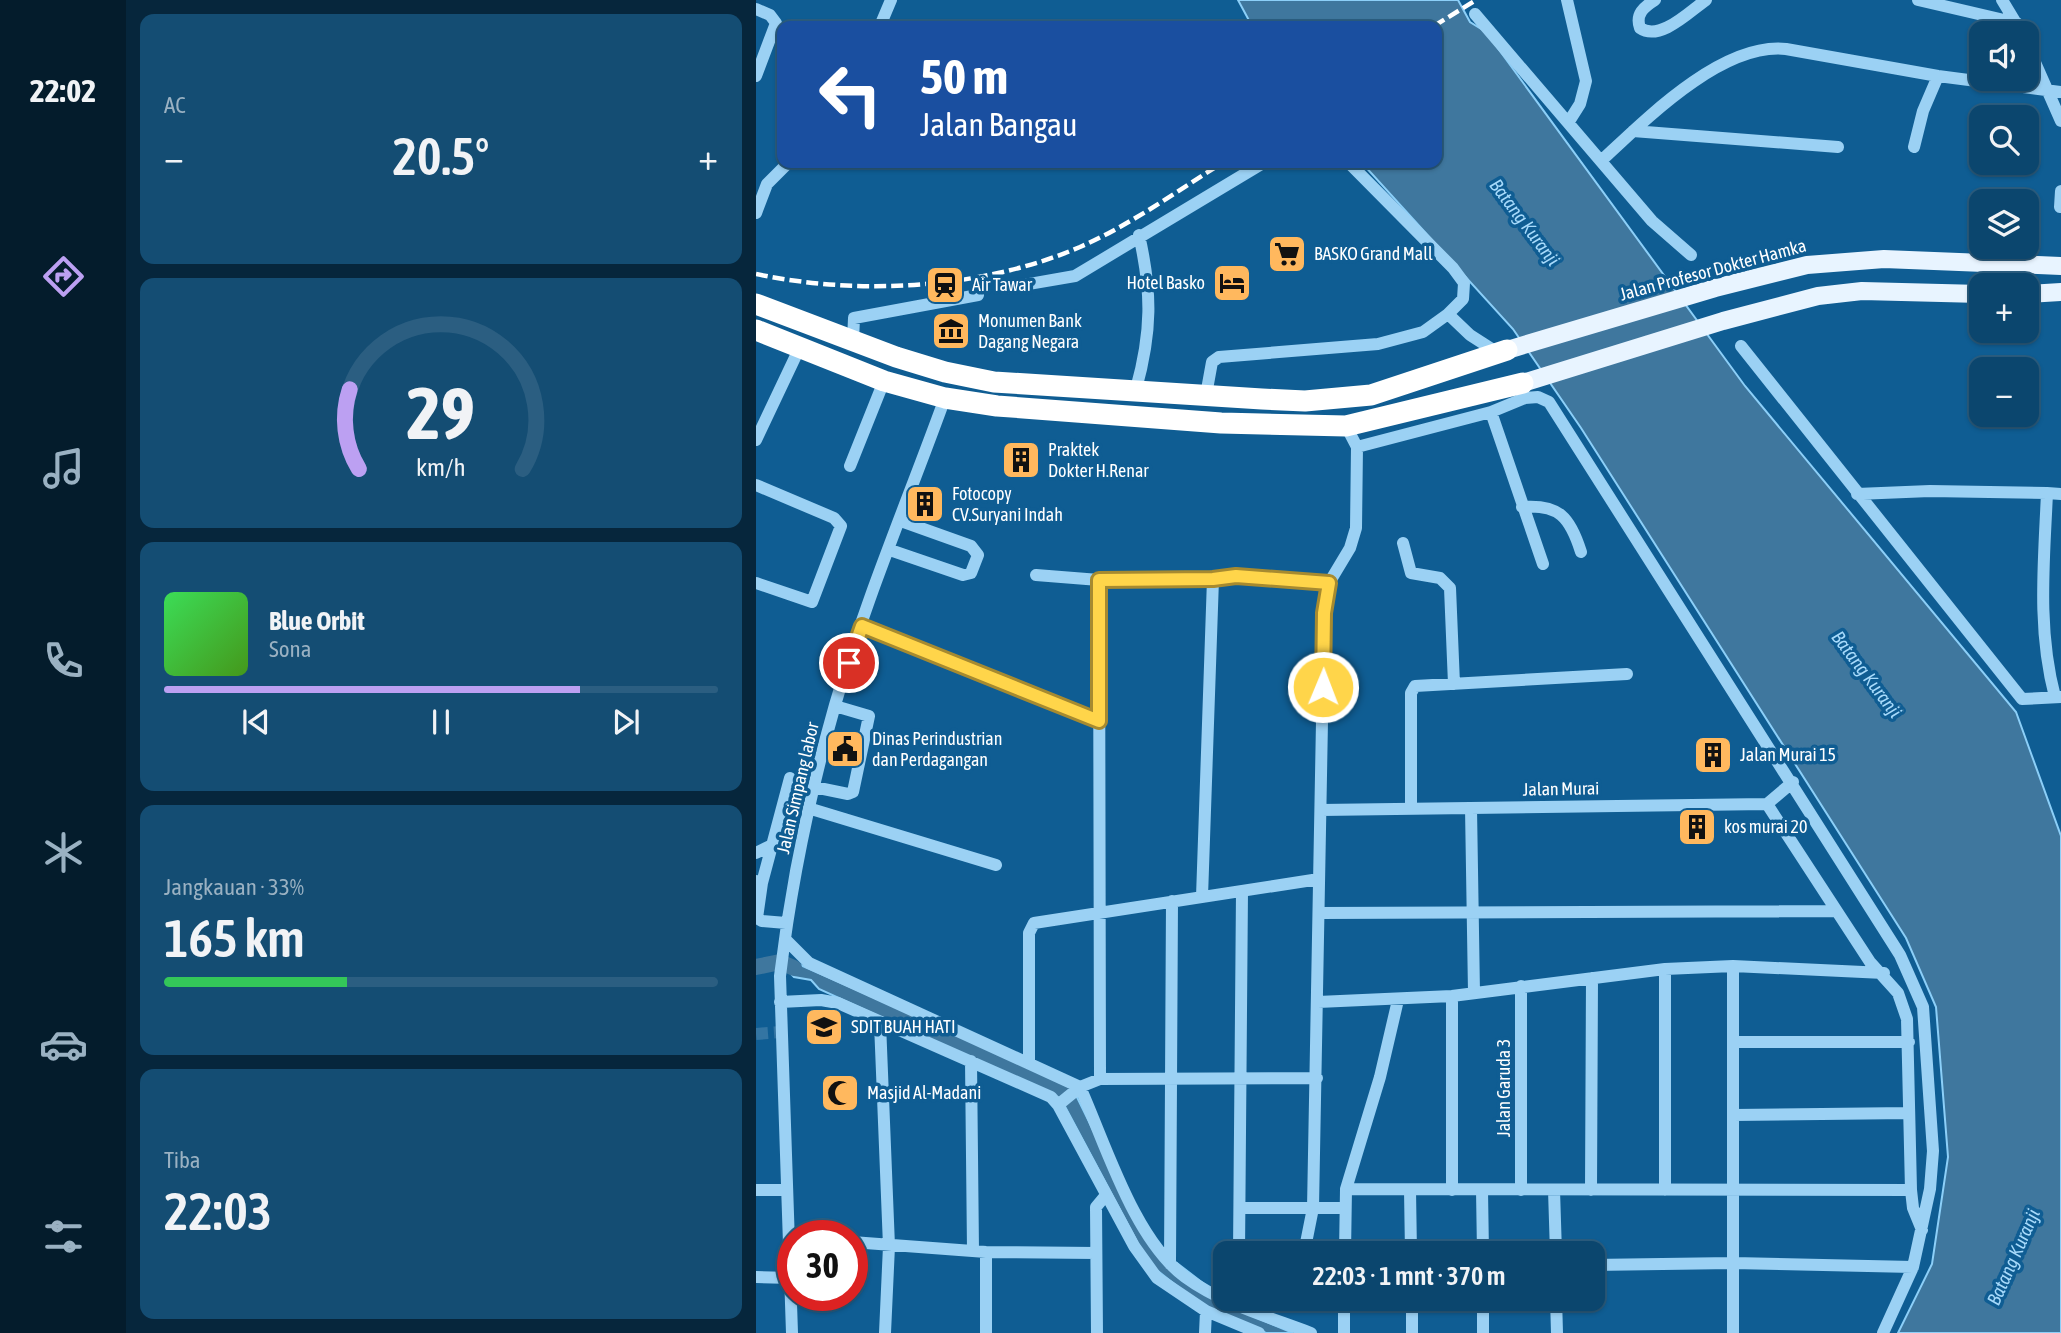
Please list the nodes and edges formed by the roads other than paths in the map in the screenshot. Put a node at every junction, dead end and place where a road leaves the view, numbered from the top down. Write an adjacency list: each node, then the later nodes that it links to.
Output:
1 (891, 0): 9 (street)
2 (1567, 0): 17 (street)
3 (1655, 0): 4 (street)
4 (1706, 0)
5 (1918, 0): 10 (street)
6 (2003, 0): 11 (street)
7 (756, 9): 13 (street)
8 (1475, 14): 17 (street)
9 (882, 21)
10 (1994, 21)
11 (2016, 21)
12 (2039, 64): 15 (street)
13 (756, 76)
14 (1938, 76): 15 (street); 18 (street); 19 (street)
15 (2056, 92): 16 (street)
16 (2061, 121)
17 (1568, 123): 21 (street)
18 (1633, 131): 20 (street); 21 (street)
19 (1914, 146)
20 (1838, 147)
21 (1601, 160): 29 (street)
22 (783, 168): 27 (street)
23 (1254, 168): 28 (street)
24 (1354, 168): 37 (street)
25 (2061, 191): 26 (street)
26 (2060, 207)
27 (756, 213)
28 (1139, 235): 31 (street); 45 (street)
29 (1691, 255)
30 (2061, 266): 42 (main road, Jalan Profesor Dokter Hamka)
31 (1006, 288)
32 (2061, 292): 33 (main road)
33 (2039, 293)
34 (1969, 294): 44 (main road)
35 (978, 295): 39 (street)
36 (756, 304): 39 (highway)
37 (1448, 314): 42 (street); 46 (street)
38 (756, 330): 41 (highway)
39 (853, 341): 45 (highway)
40 (1741, 346): 55 (street)
41 (800, 347): 43 (highway); 50 (street)
42 (1503, 351): 46 (highway)
43 (884, 381): 47 (highway); 52 (street)
44 (1522, 383): 49 (highway)
45 (1136, 389): 46 (highway)
46 (1206, 395)
47 (944, 398): 49 (highway); 58 (street, Jalan Simpang labor)
48 (1491, 412): 51 (street); 57 (street); 75 (street)
49 (1346, 426): 51 (street)
50 (756, 440)
51 (1357, 447): 67 (street)
52 (849, 466)
53 (756, 485): 66 (street)
54 (2047, 493): 55 (street); 56 (street); 71 (street)
55 (1857, 494): 71 (street)
56 (2061, 494)
57 (1522, 507): 61 (street); 62 (street)
58 (901, 521): 60 (street, Jalan Simpang labor); 60 (street)
59 (1403, 543): 70 (street)
60 (890, 550): 68 (street, Jalan Simpang labor)
61 (1581, 552)
62 (1543, 564)
63 (1036, 575): 65 (street)
64 (1213, 579): 65 (street); 67 (street); 88 (street)
65 (1099, 580): 73 (street)
66 (756, 583)
67 (1329, 583): 81 (street)
68 (862, 626): 72 (street, Jalan Simpang labor); 73 (street)
69 (1627, 674): 70 (street)
70 (1454, 684): 78 (street)
71 (2058, 697)
72 (835, 706): 76 (street, Jalan Simpang labor); 76 (street)
73 (1099, 721): 91 (street)
74 (790, 778): 82 (street)
75 (1793, 782): 77 (street); 136 (street)
76 (814, 787): 79 (street, Jalan Simpang labor)
77 (1767, 804): 80 (street, Jalan Murai); 90 (street)
78 (1411, 807): 80 (street, Jalan Murai); 81 (street, Jalan Murai)
79 (808, 808): 84 (street); 94 (street, Jalan Simpang labor)
80 (1471, 808): 93 (street)
81 (1321, 810): 85 (street)
82 (772, 845): 83 (street); 86 (street)
83 (756, 853)
84 (996, 865)
85 (1320, 879): 87 (street); 92 (street)
86 (759, 882): 94 (street)
87 (1242, 891): 88 (street); 113 (street)
88 (1202, 897): 89 (street)
89 (1172, 901): 91 (street); 114 (street)
90 (1836, 911): 93 (street); 98 (street)
91 (1100, 912): 110 (street); 112 (street)
92 (1319, 913): 93 (street); 105 (street)
93 (1471, 913): 101 (street)
94 (786, 923): 95 (street, Jalan Simpang labor)
95 (784, 945): 104 (street, Jalan Simpang labor); 110 (street)
96 (1733, 966): 97 (street); 98 (street); 107 (street)
97 (1665, 968): 99 (street); 128 (street)
98 (1884, 973): 108 (street)
99 (1592, 978): 100 (street); 127 (street)
100 (1521, 986): 101 (street); 125 (street, Jalan Garuda 3)
101 (1474, 993): 102 (street)
102 (1452, 996): 103 (street); 123 (street)
103 (1398, 1000): 105 (street); 119 (street)
104 (780, 1002): 106 (street); 121 (street, Jalan Simpang labor)
105 (1318, 1002): 111 (street)
106 (880, 1023): 109 (street); 144 (street)
107 (1733, 1042): 108 (street); 118 (street)
108 (1909, 1042): 117 (street)
109 (971, 1061): 116 (street); 145 (street)
110 (1029, 1063): 115 (street)
111 (1317, 1078): 113 (street); 133 (street)
112 (1100, 1079): 114 (street); 115 (street)
113 (1241, 1079): 114 (street); 132 (street)
114 (1172, 1080): 148 (street)
115 (1077, 1089): 116 (street); 148 (street)
116 (1060, 1104): 131 (street)
117 (1909, 1113): 118 (street); 130 (street)
118 (1733, 1115): 129 (street)
119 (1346, 1189): 122 (street); 134 (street)
120 (756, 1190): 121 (street)
121 (787, 1190): 135 (street, Jalan Simpang labor)
122 (1410, 1190): 123 (street); 140 (street)
123 (1452, 1190): 124 (street)
124 (1482, 1190): 125 (street); 141 (street)
125 (1521, 1190): 126 (street)
126 (1554, 1190): 127 (street); 142 (street)
127 (1591, 1190): 128 (street)
128 (1665, 1190): 129 (street)
129 (1733, 1190): 130 (street); 147 (street)
130 (1911, 1190): 136 (street)
131 (1106, 1195): 146 (street); 155 (street)
132 (1240, 1208): 133 (street); 137 (street)
133 (1313, 1208): 134 (street); 138 (street)
134 (1345, 1208): 139 (street)
135 (790, 1220)
136 (1922, 1230): 150 (street)
137 (1240, 1241)
138 (1306, 1241)
139 (1345, 1241)
140 (1411, 1241)
141 (1483, 1241)
142 (1556, 1241)
143 (868, 1244): 144 (street)
144 (888, 1246): 145 (street); 162 (street)
145 (979, 1252): 146 (street); 163 (street)
146 (1096, 1253): 164 (street)
147 (1733, 1263): 149 (street); 150 (street); 172 (street)
148 (1170, 1265): 153 (street)
149 (1605, 1265)
150 (1913, 1267): 173 (street)
151 (756, 1277): 152 (street)
152 (777, 1278)
153 (1213, 1292)
154 (792, 1311): 161 (street, Jalan Simpang labor)
155 (1206, 1311): 165 (street); 166 (street)
156 (1260, 1311): 167 (street)
157 (1345, 1311): 168 (street)
158 (1412, 1311): 169 (street)
159 (1483, 1311): 170 (street)
160 (1556, 1311): 171 (street)
161 (792, 1333)
162 (885, 1333)
163 (986, 1333)
164 (1097, 1333)
165 (1206, 1333)
166 (1259, 1333)
167 (1311, 1333)
168 (1344, 1333)
169 (1412, 1333)
170 (1483, 1333)
171 (1557, 1333)
172 (1733, 1333)
173 (1883, 1333)

